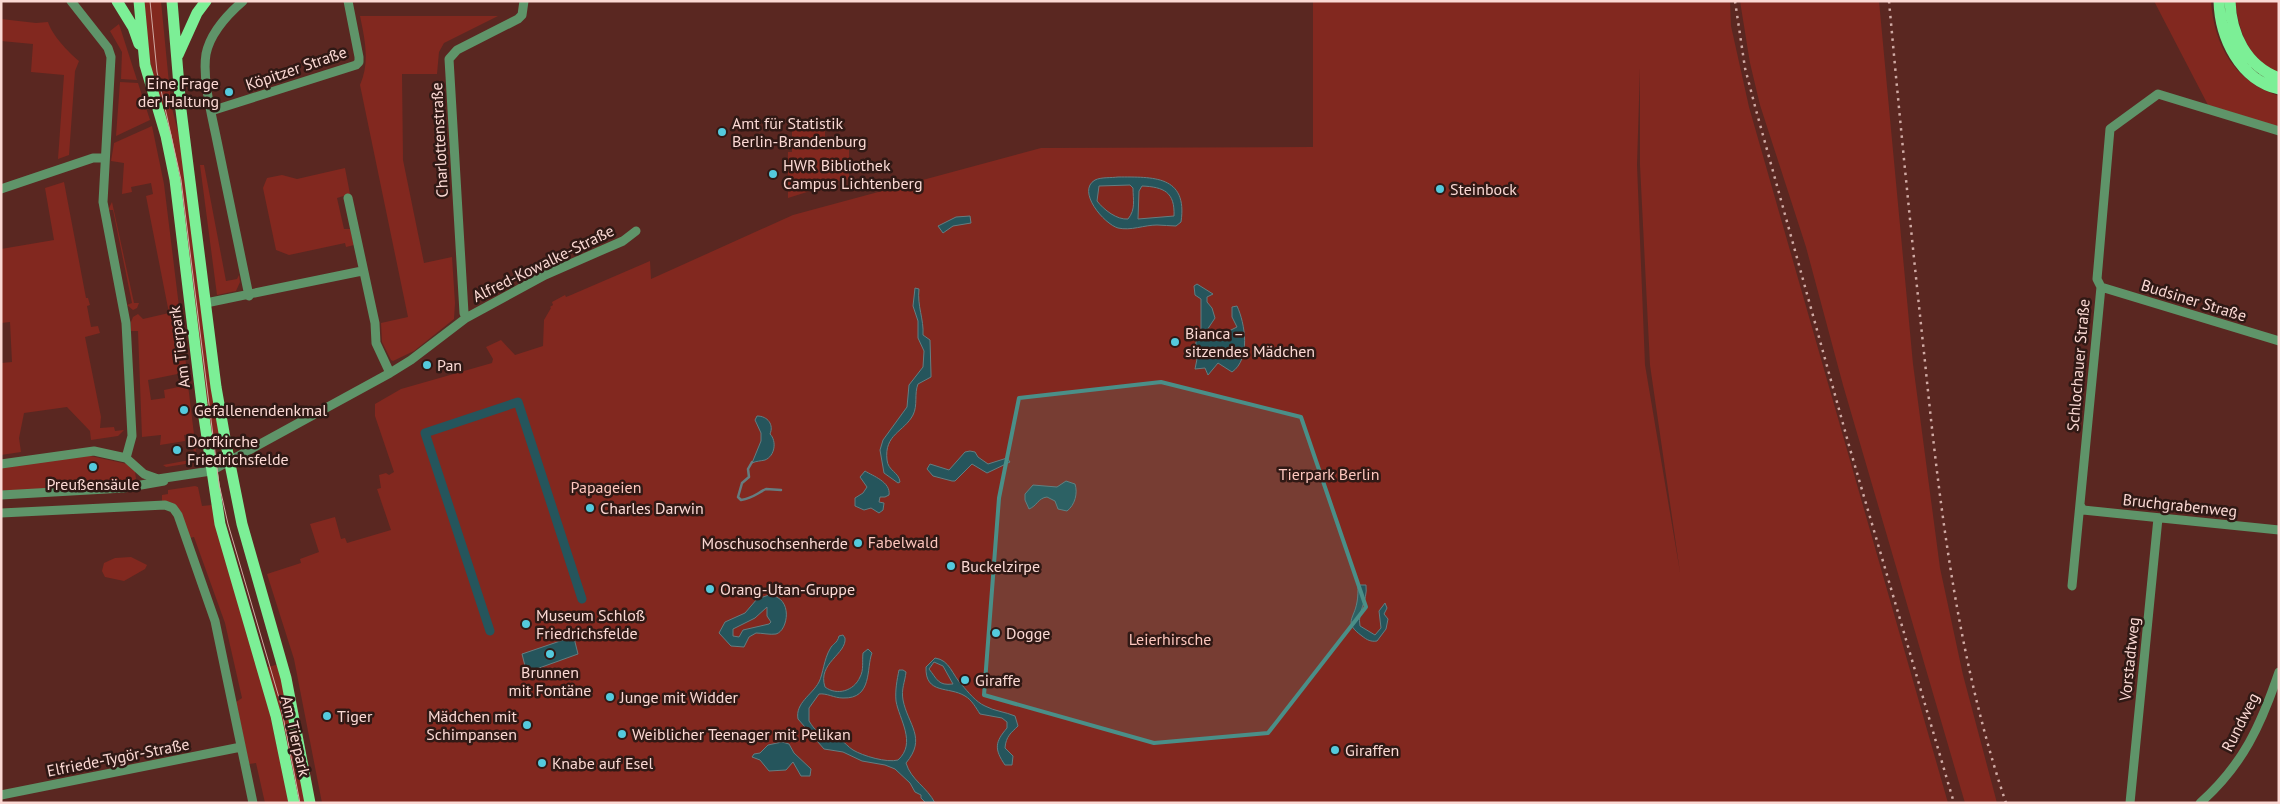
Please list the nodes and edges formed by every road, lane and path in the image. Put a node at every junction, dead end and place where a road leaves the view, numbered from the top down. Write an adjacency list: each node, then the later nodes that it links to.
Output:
1 (117, 1): 12 (main road)
2 (139, 1): 12 (main road, Am Tierpark)
3 (172, 1): 11 (main road, Am Tierpark)
4 (206, 1): 11 (main road)
5 (243, 1): 15 (street)
6 (348, 1): 15 (street, Köpitzer Straße)
7 (524, 1): 25 (street, Charlottenstraße)
8 (2219, 1): 14 (main road)
9 (2230, 1): 13 (main road)
10 (73, 3): 17 (street)
11 (177, 57): 24 (main road, Am Tierpark)
12 (145, 65): 31 (main road, Am Tierpark)
13 (2279, 78)
14 (2279, 89)
15 (211, 112): 23 (street)
16 (2279, 132): 22 (street, Schlochauer Straße)
17 (104, 158): 18 (street); 28 (street)
18 (1, 189)
19 (348, 198): 21 (street)
20 (636, 231): 25 (street, Alfred-Kowalke-Straße)
21 (362, 271): 23 (street, Am Tierpark); 27 (street)
22 (2100, 287): 26 (street, Budsiner Straße); 35 (street, Schlochauer Straße)
23 (248, 296): 24 (street, Am Tierpark)
24 (206, 304): 29 (main road, Am Tierpark)
25 (466, 318): 27 (street, Alfred-Kowalke-Straße)
26 (2279, 341)
27 (390, 373): 29 (street, Alfred-Kowalke-Straße)
28 (126, 458): 30 (street, Alfred-Kowalke-Straße); 32 (street, Alfred-Kowalke-Straße)
29 (229, 461): 31 (street, Alfred-Kowalke-Straße); 46 (main road, Am Tierpark)
30 (1, 464)
31 (211, 471): 32 (street, Alfred-Kowalke-Straße); 45 (main road, Am Tierpark)
32 (169, 479): 33 (street, Alfred-Kowalke-Straße)
33 (112, 489): 34 (street, Alfred-Kowalke-Straße); 36 (street)
34 (1, 495)
35 (2080, 505): 38 (street, Bruchgrabenweg); 40 (street, Schlochauer Straße)
36 (113, 508): 37 (street); 42 (street)
37 (1, 514)
38 (2158, 518): 39 (street, Bruchgrabenweg); 47 (street, Vorstadtweg)
39 (2279, 530)
40 (2072, 586)
41 (2279, 672): 48 (street, Rundweg)
42 (241, 747): 43 (street, Elfriede-Tygör-Straße); 44 (street)
43 (1, 795)
44 (254, 803)
45 (294, 803)
46 (310, 803)
47 (2130, 803)
48 (2200, 803)

